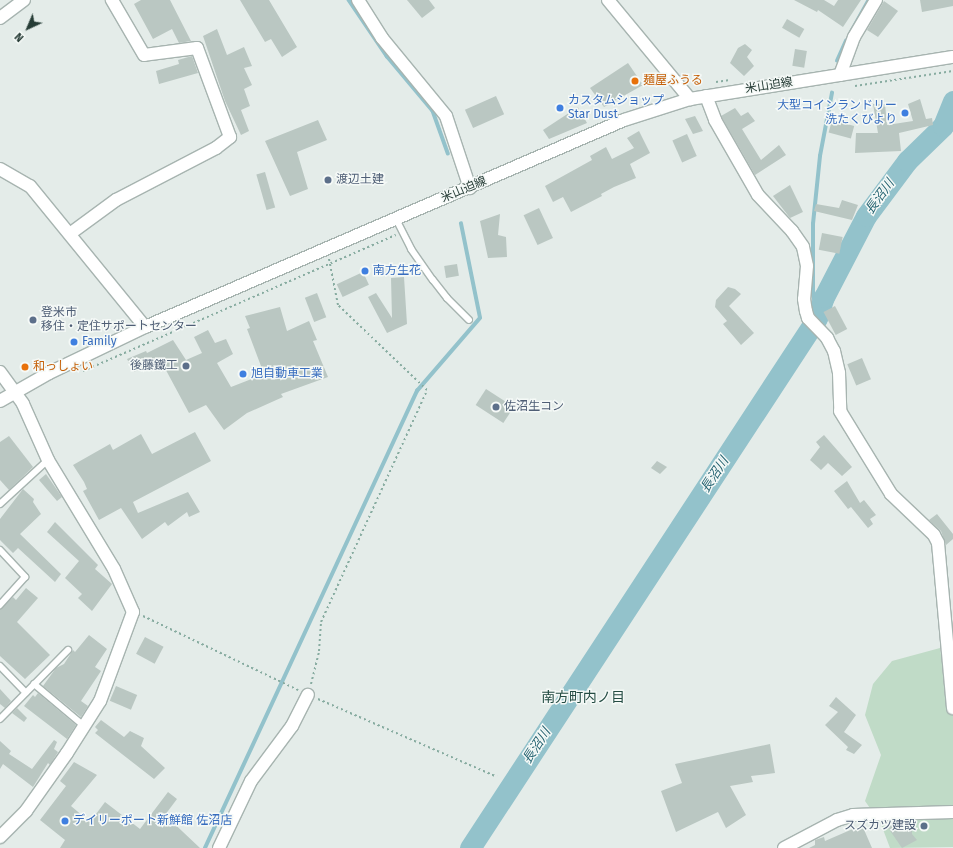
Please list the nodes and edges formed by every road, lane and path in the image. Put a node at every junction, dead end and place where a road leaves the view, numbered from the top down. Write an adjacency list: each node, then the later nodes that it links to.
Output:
1 (24, 0): 6 (street)
2 (358, 0): 12 (street)
3 (608, 0): 10 (street)
4 (876, 0): 8 (street)
5 (114, 1): 14 (street)
6 (0, 18)
7 (953, 57): 8 (street, 米山迫線)
8 (840, 75): 9 (street, 米山迫線)
9 (706, 96): 10 (street, 米山迫線); 34 (street)
10 (690, 99): 12 (street, 米山迫線)
11 (0, 169): 14 (street)
12 (466, 189): 13 (street, 米山迫線)
13 (396, 219): 16 (street, 米山迫線); 18 (lane)
14 (71, 233): 19 (street)
15 (394, 237): 17 (path)
16 (327, 248): 17 (path); 19 (street, 米山迫線)
17 (330, 265): 21 (path); 33 (path)
18 (469, 320)
19 (145, 327): 22 (street, 米山迫線)
20 (0, 372): 22 (street)
21 (80, 372)
22 (13, 392): 23 (street, 米山迫線); 24 (street)
23 (0, 401)
24 (48, 460): 25 (lane); 28 (street)
25 (0, 504)
26 (0, 550): 27 (lane)
27 (0, 605)
28 (133, 612): 33 (path); 36 (street)
29 (68, 650): 31 (lane)
30 (0, 666): 32 (lane)
31 (34, 684): 32 (lane); 36 (lane)
32 (26, 693): 35 (lane)
33 (305, 693): 37 (path); 40 (street)
34 (953, 708)
35 (0, 720)
36 (84, 726): 39 (street)
37 (496, 777)
38 (953, 812): 41 (street)
39 (0, 837)
40 (219, 848)
41 (784, 848)

